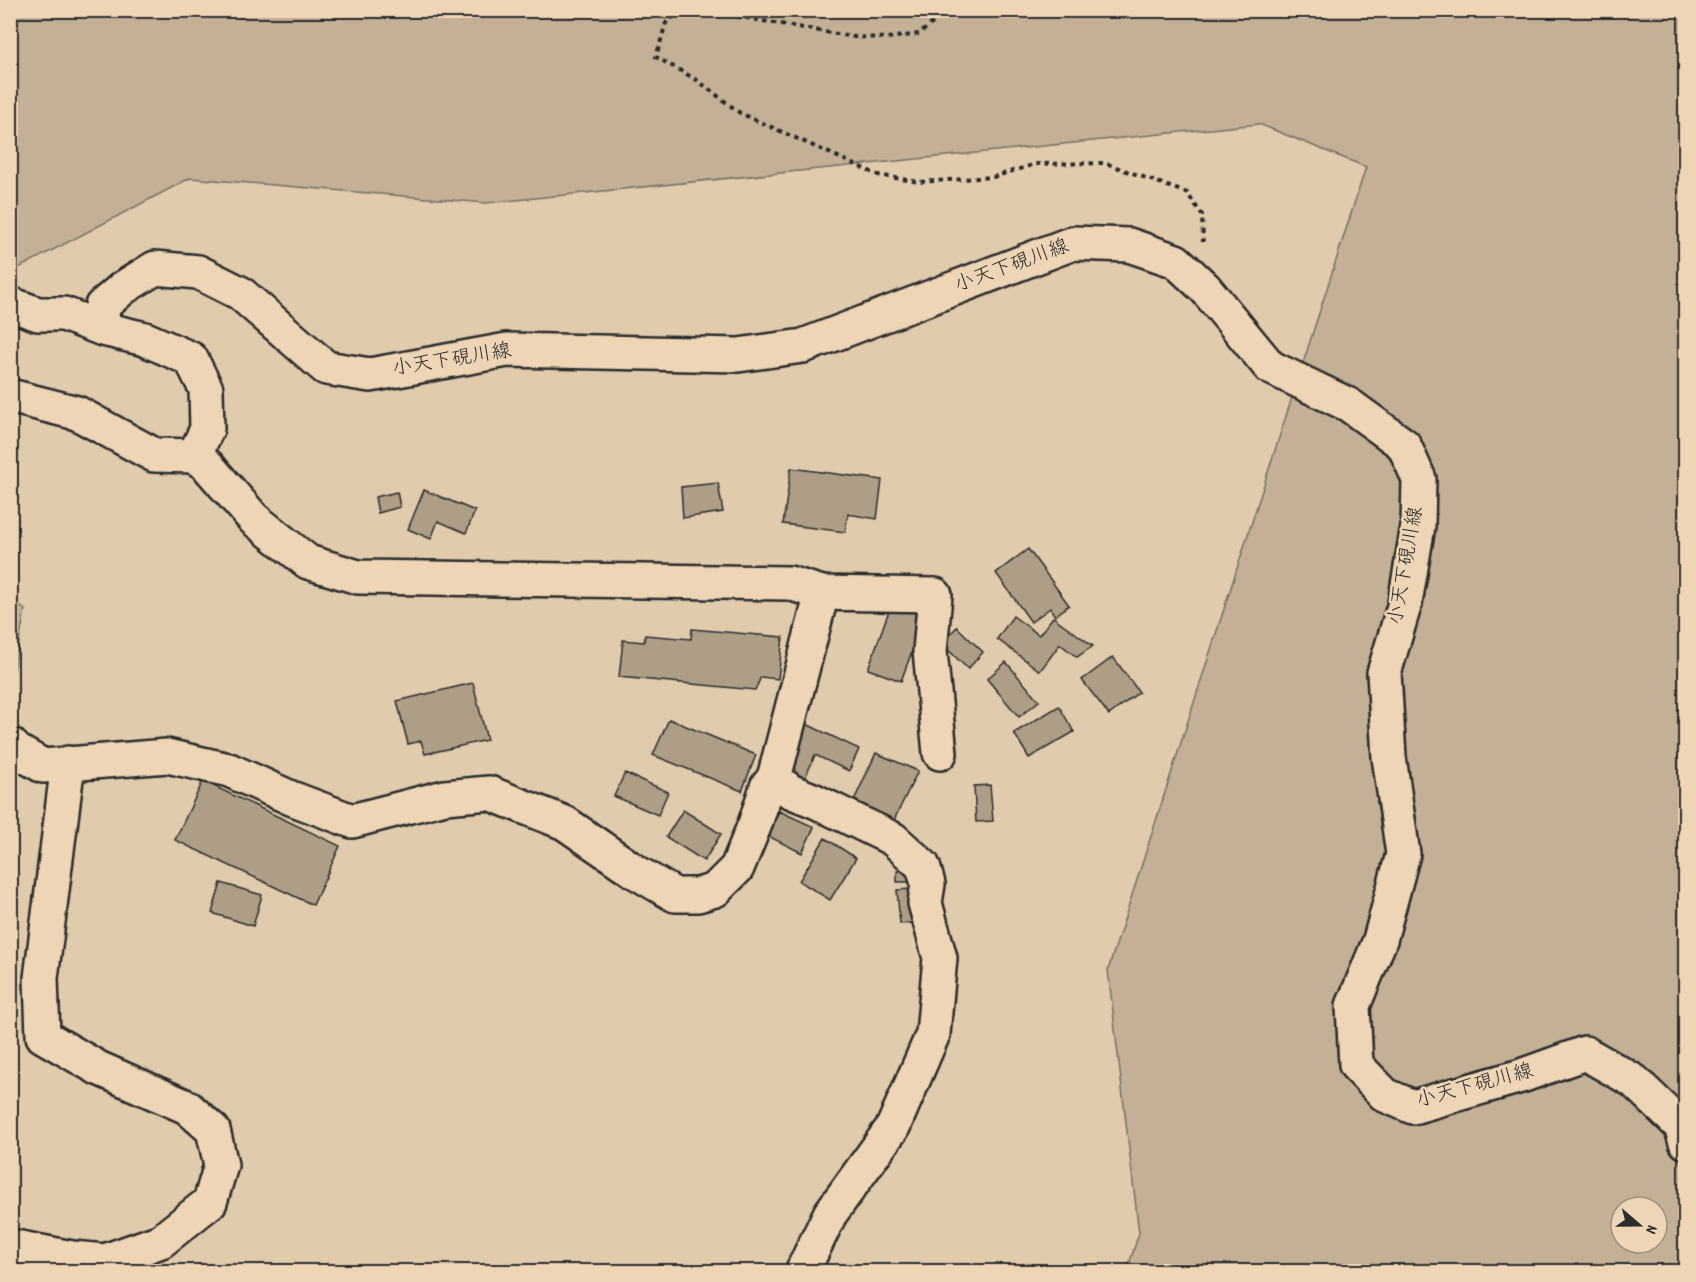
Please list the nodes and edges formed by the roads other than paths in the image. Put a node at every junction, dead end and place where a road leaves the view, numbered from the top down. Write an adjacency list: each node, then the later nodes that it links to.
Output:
1 (10, 304): 2 (street)
2 (103, 329): 4 (street); 10 (street, 小天下硯川線)
3 (10, 396): 4 (street)
4 (194, 456): 5 (street)
5 (822, 592): 7 (street); 9 (street)
6 (10, 744): 8 (street)
7 (940, 753)
8 (68, 763): 9 (street); 11 (street)
9 (774, 778): 12 (street)
10 (1686, 1142)
11 (10, 1246)
12 (802, 1272)

